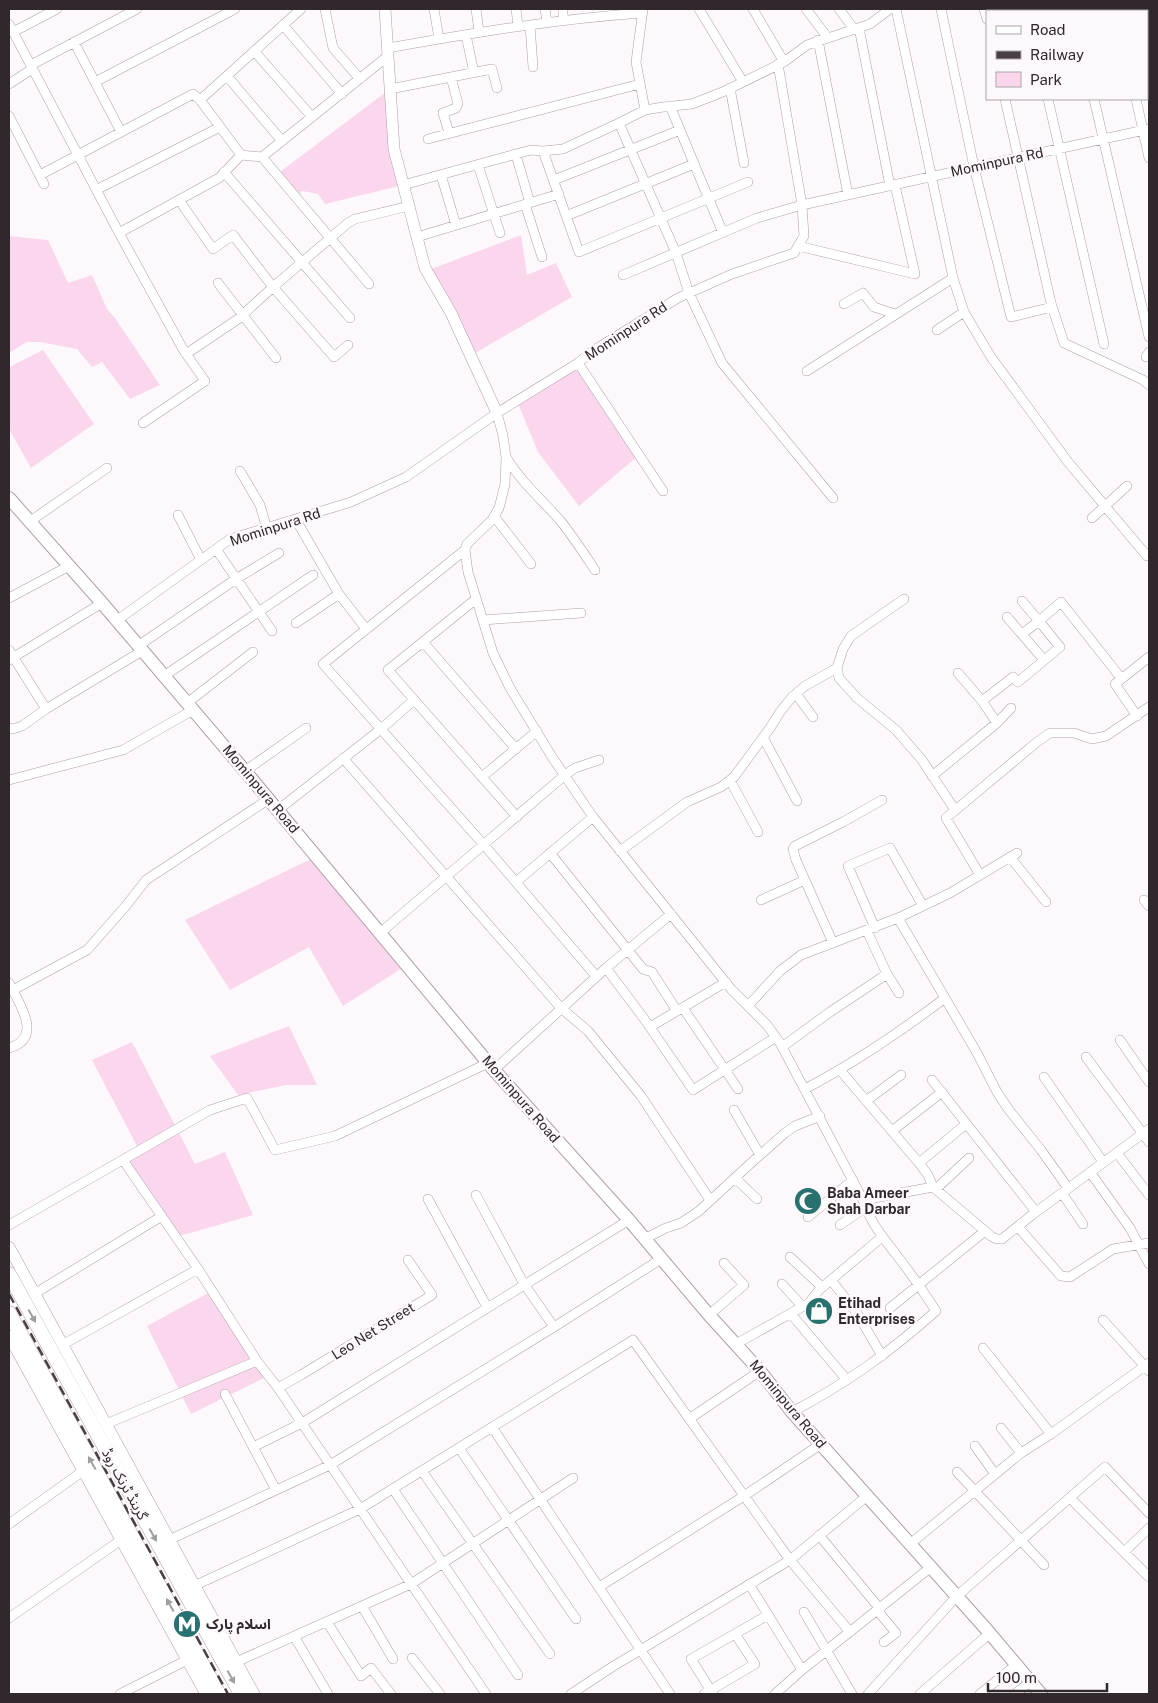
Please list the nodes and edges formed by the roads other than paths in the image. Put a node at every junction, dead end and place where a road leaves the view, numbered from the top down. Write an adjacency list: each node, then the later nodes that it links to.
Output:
1 (57, 9): 26 (street)
2 (235, 9): 43 (street)
3 (302, 9): 24 (street)
4 (325, 9): 42 (street)
5 (385, 9): 35 (street)
6 (434, 9): 31 (street)
7 (476, 9): 28 (street)
8 (516, 9): 25 (street)
9 (545, 9): 22 (street)
10 (563, 9): 21 (street)
11 (699, 9): 44 (street)
12 (753, 9): 36 (street)
13 (806, 9): 30 (street)
14 (839, 9): 27 (street)
15 (890, 9): 27 (street)
16 (896, 9): 85 (street)
17 (941, 9): 81 (street)
18 (133, 10): 33 (street)
19 (642, 11): 20 (street); 46 (street)
20 (619, 12): 21 (street)
21 (563, 20): 22 (street)
22 (547, 22): 23 (street)
23 (530, 25): 25 (street); 38 (street)
24 (283, 26): 34 (street); 50 (street)
25 (518, 26): 28 (street)
26 (11, 28): 37 (street)
27 (856, 29): 30 (street); 91 (street)
28 (479, 32): 29 (street)
29 (466, 35): 31 (street); 39 (street)
30 (828, 38): 32 (street)
31 (439, 39): 35 (street)
32 (818, 40): 36 (street); 94 (street)
33 (74, 42): 37 (street); 43 (street)
34 (254, 51): 40 (street); 59 (street)
35 (388, 52): 42 (street); 49 (street)
36 (781, 63): 44 (street); 98 (street)
37 (32, 67): 45 (street); 72 (street)
38 (533, 67)
39 (474, 73): 41 (street); 47 (street)
40 (227, 76): 51 (street); 68 (street)
41 (451, 78): 49 (street); 65 (street)
42 (360, 79): 50 (street)
43 (95, 82): 64 (street)
44 (743, 82): 48 (street)
45 (9, 84)
46 (640, 84): 57 (street); 65 (street)
47 (497, 88)
48 (730, 88): 56 (street); 78 (street)
49 (390, 89): 89 (street)
50 (342, 94): 59 (street)
51 (200, 100): 61 (street); 64 (street)
52 (1005, 100): 76 (street)
53 (1048, 100): 69 (street)
54 (1094, 100): 67 (street)
55 (1136, 100): 63 (street)
56 (670, 106): 57 (street); 62 (street)
57 (645, 110): 60 (street)
58 (9, 116): 83 (street)
59 (312, 117): 68 (street)
60 (619, 124): 70 (street); 71 (street)
61 (220, 127): 73 (street); 92 (street)
62 (680, 130): 70 (street); 79 (street)
63 (1146, 130): 67 (street, Mominpura Rd); 77 (street)
64 (121, 132): 72 (street)
65 (448, 133): 66 (street)
66 (428, 139)
67 (1104, 139): 69 (street, Mominpura Rd); 126 (street)
68 (282, 141): 75 (street)
69 (1060, 149): 76 (street, Mominpura Rd); 127 (street)
70 (631, 150): 86 (street); 90 (street)
71 (543, 151): 74 (street); 86 (street)
72 (78, 155): 83 (street); 92 (street)
73 (241, 155): 75 (street); 82 (street)
74 (516, 155): 80 (street); 97 (street)
75 (262, 158): 108 (street)
76 (1018, 158): 81 (street, Mominpura Rd); 120 (street)
77 (1149, 158)
78 (744, 163)
79 (694, 164): 90 (street); 95 (street)
80 (478, 166): 84 (street); 100 (street)
81 (974, 167): 85 (street, Mominpura Rd); 120 (street)
82 (224, 172): 96 (street); 112 (street)
83 (40, 175): 88 (street)
84 (441, 175): 89 (street); 103 (street)
85 (932, 177): 91 (street, Mominpura Rd); 114 (street)
86 (554, 180): 93 (street)
87 (748, 182): 95 (street)
88 (44, 184)
89 (403, 184): 99 (street)
90 (646, 184): 101 (street); 102 (street)
91 (892, 185): 94 (street, Mominpura Rd); 109 (street)
92 (96, 190): 104 (street)
93 (559, 194): 97 (street); 101 (street)
94 (848, 195): 98 (street, Mominpura Rd)
95 (708, 198): 102 (street); 106 (street)
96 (179, 200): 104 (street); 117 (street)
97 (528, 203): 100 (street); 111 (street)
98 (802, 205): 106 (street, Mominpura Rd); 109 (street)
99 (409, 206): 107 (street); 108 (street)
100 (493, 214): 103 (street); 105 (street)
101 (566, 216): 102 (street)
102 (661, 218): 110 (street)
103 (456, 225): 107 (street)
104 (119, 233): 129 (street)
105 (500, 233)
106 (723, 233): 110 (street, Mominpura Rd)
107 (417, 237): 134 (street)
108 (330, 238): 112 (street); 116 (street)
109 (798, 246): 118 (street, Mominpura Rd)
110 (676, 253): 113 (street, Mominpura Rd); 118 (street)
111 (542, 257)
112 (301, 262): 117 (street); 124 (street)
113 (623, 275)
114 (953, 278): 121 (street); 122 (street)
115 (218, 283): 123 (street)
116 (369, 284)
117 (272, 287): 123 (street); 128 (street)
118 (689, 293): 131 (street, Mominpura Rd); 142 (street)
119 (844, 304): 122 (street)
120 (1052, 306): 133 (street)
121 (964, 312): 125 (street); 143 (street)
122 (895, 314): 132 (street)
123 (243, 315): 129 (street); 130 (street)
124 (350, 318)
125 (937, 330)
126 (1149, 337)
127 (1104, 344)
128 (348, 345)
129 (186, 354): 135 (street)
130 (276, 358)
131 (578, 363): 134 (street, Mominpura Rd); 140 (street)
132 (807, 371)
133 (1149, 385)
134 (497, 414): 136 (street); 147 (street, Mominpura Rd)
135 (143, 423)
136 (506, 457): 145 (street); 157 (street)
137 (107, 468): 148 (street)
138 (240, 472): 149 (street)
139 (1127, 486): 143 (street)
140 (662, 491)
141 (9, 498): 148 (main road, Mominpura Road)
142 (833, 498)
143 (1106, 505): 146 (street); 153 (street)
144 (178, 515): 154 (street)
145 (494, 516): 151 (street); 155 (street)
146 (1092, 518)
147 (296, 520): 149 (street, Mominpura Rd); 160 (street)
148 (29, 522): 156 (main road, Mominpura Road)
149 (266, 529): 150 (street, Mominpura Rd)
150 (216, 549): 154 (street, Mominpura Rd); 159 (street)
151 (465, 550): 162 (street); 173 (street)
152 (279, 554): 159 (street)
153 (1147, 556)
154 (201, 560): 170 (street, Mominpura Rd)
155 (531, 564)
156 (69, 566): 161 (street); 165 (main road, Mominpura Road)
157 (595, 570)
158 (313, 575): 166 (street)
159 (236, 579): 166 (street); 177 (street)
160 (339, 594): 172 (street); 173 (street)
161 (10, 595)
162 (476, 599): 169 (street); 176 (street)
163 (904, 599): 182 (street)
164 (1022, 601): 171 (street)
165 (102, 603): 170 (main road, Mominpura Road); 179 (street)
166 (259, 612): 174 (street); 184 (street)
167 (581, 613): 169 (street)
168 (1008, 616): 175 (street)
169 (483, 620): 199 (street)
170 (116, 621): 177 (main road, Mominpura Road)
171 (1039, 621): 175 (street); 181 (street); 185 (street)
172 (296, 623)
173 (366, 629): 198 (street)
174 (272, 631)
175 (1022, 634): 181 (street)
176 (423, 642): 187 (street); 201 (street)
177 (140, 648): 184 (main road, Mominpura Road); 192 (street)
178 (253, 652): 189 (street)
179 (10, 656): 192 (street)
180 (1149, 657): 185 (street)
181 (1044, 660): 188 (street)
182 (838, 668): 186 (street); 206 (street)
183 (958, 673): 188 (street)
184 (164, 676): 189 (main road, Mominpura Road)
185 (1121, 678): 193 (street)
186 (796, 694): 194 (street); 200 (street)
187 (414, 700): 198 (street); 207 (street)
188 (982, 701): 195 (street)
189 (190, 707): 204 (main road, Mominpura Road); 208 (street)
190 (1149, 707): 193 (street)
191 (1011, 708): 195 (street)
192 (46, 709): 196 (street)
193 (1137, 716): 214 (street)
194 (813, 717)
195 (997, 723): 206 (street)
196 (9, 728)
197 (306, 728): 204 (street)
198 (381, 729): 202 (street); 218 (street)
199 (537, 732): 201 (street); 205 (street)
200 (763, 738): 209 (street); 212 (street)
201 (516, 749): 207 (street)
202 (343, 758): 213 (street); 222 (street)
203 (599, 760): 205 (street)
204 (246, 771): 210 (main road, Mominpura Road)
205 (565, 775): 215 (street); 216 (street)
206 (932, 776): 214 (street)
207 (482, 777): 215 (street)
208 (9, 780)
209 (730, 780): 217 (street); 219 (street)
210 (269, 799): 213 (main road, Mominpura Road); 238 (street)
211 (882, 800): 223 (street)
212 (797, 801)
213 (278, 810): 231 (main road, Mominpura Road)
214 (955, 810): 221 (street)
215 (517, 816): 218 (street)
216 (593, 817): 219 (street); 220 (street)
217 (758, 832)
218 (484, 845): 222 (street); 224 (street)
219 (620, 851): 228 (street)
220 (550, 853): 224 (street); 233 (street)
221 (980, 875): 226 (street); 227 (street)
222 (446, 877): 231 (street); 242 (street)
223 (806, 880): 225 (street); 232 (street)
224 (516, 882): 236 (street)
225 (761, 900)
226 (1046, 902)
227 (923, 906): 229 (street); 230 (street)
228 (671, 914): 233 (street); 237 (street)
229 (898, 918): 230 (street); 240 (street)
230 (871, 929): 232 (street); 235 (street)
231 (380, 933): 250 (main road, Mominpura Road)
232 (833, 942): 241 (street)
233 (629, 949): 234 (street); 243 (street)
234 (606, 968): 236 (street); 244 (street)
235 (887, 974): 239 (street); 247 (street)
236 (596, 976): 242 (street)
237 (726, 982): 241 (street); 243 (street)
238 (11, 986): 248 (street)
239 (899, 993)
240 (944, 998): 252 (street); 277 (street)
241 (748, 1006): 245 (street)
242 (561, 1008): 250 (street); 282 (street)
243 (680, 1009): 244 (street); 251 (street)
244 (650, 1027): 251 (street)
245 (776, 1037): 247 (street); 251 (street)
246 (1120, 1040): 256 (street)
247 (782, 1047): 258 (street)
248 (9, 1048)
249 (1086, 1056): 265 (street)
250 (491, 1066): 270 (street); 287 (main road, Mominpura Road)
251 (725, 1069): 257 (street)
252 (840, 1070): 258 (street); 260 (street)
253 (901, 1074): 260 (street)
254 (1044, 1077): 271 (street)
255 (932, 1080): 259 (street)
256 (1149, 1082)
257 (738, 1089)
258 (805, 1090): 262 (street)
259 (942, 1092): 263 (street); 264 (street)
260 (866, 1100): 264 (street)
261 (734, 1110): 268 (street)
262 (820, 1116): 268 (street); 275 (street)
263 (966, 1124): 272 (street); 284 (street)
264 (892, 1131): 272 (street)
265 (1146, 1132): 266 (street); 267 (street)
266 (1149, 1142)
267 (1116, 1153): 271 (street); 278 (street)
268 (760, 1155): 274 (street)
269 (969, 1158): 276 (street)
270 (123, 1160): 285 (street); 289 (street)
271 (1103, 1162): 273 (street)
272 (919, 1163): 276 (street)
273 (1090, 1172): 277 (street); 296 (street)
274 (735, 1178): 281 (street); 282 (street)
275 (853, 1180): 283 (street); 286 (street)
276 (935, 1188): 283 (street); 292 (street)
277 (1065, 1190): 284 (street); 288 (street)
278 (1149, 1194)
279 (476, 1195): 306 (street)
280 (428, 1199): 311 (street)
281 (757, 1199)
282 (710, 1200): 294 (street)
283 (865, 1203): 290 (street); 293 (street)
284 (1036, 1212): 291 (street)
285 (162, 1216): 303 (street); 310 (street)
286 (808, 1217)
287 (629, 1220): 294 (main road, Mominpura Road); 306 (street)
288 (1083, 1224)
289 (9, 1225)
290 (840, 1225)
291 (1018, 1227): 292 (street); 296 (street)
292 (985, 1231): 308 (street)
293 (882, 1237): 305 (street); 308 (street)
294 (644, 1239): 299 (main road, Mominpura Road)
295 (1149, 1243): 296 (street)
296 (1139, 1245): 302 (street)
297 (9, 1248): 310 (street)
298 (790, 1257): 309 (street)
299 (661, 1259): 316 (main road, Mominpura Road); 318 (street)
300 (408, 1260): 329 (street, Leo Net Street)
301 (724, 1263): 316 (street)
302 (1149, 1264)
303 (198, 1269): 321 (street); 325 (street)
304 (9, 1274): 405 (main road, گرینڈ ٹرنک روڈ, one-way to 405)
305 (831, 1280): 309 (street); 324 (street)
306 (524, 1284): 311 (street); 318 (street)
307 (782, 1284): 312 (street)
308 (919, 1286): 313 (street); 324 (street)
309 (822, 1287): 312 (street)
310 (34, 1294): 321 (street)
311 (487, 1307): 333 (street)
312 (803, 1307): 315 (street)
313 (890, 1308)
314 (9, 1313): 322 (main road, گرینڈ ٹرنک روڈ)
315 (791, 1314): 320 (street); 328 (street)
316 (710, 1315): 320 (main road, Mominpura Road)
317 (1103, 1320): 326 (street)
318 (554, 1327): 343 (street)
319 (9, 1336): 322 (street)
320 (736, 1344): 327 (main road, Mominpura Road)
321 (62, 1345): 334 (street)
322 (17, 1348): 344 (street); 404 (main road, گرینڈ ٹرنک روڈ, one-way to 322)
323 (983, 1348): 337 (street)
324 (882, 1356): 328 (street)
325 (257, 1361): 329 (street); 334 (street)
326 (1148, 1367): 337 (street)
327 (760, 1371): 331 (main road, Mominpura Road); 332 (street)
328 (847, 1380): 331 (street)
329 (278, 1388): 333 (street)
330 (225, 1394): 340 (street)
331 (792, 1412): 338 (main road, Mominpura Road)
332 (690, 1419): 335 (street); 352 (street)
333 (302, 1423): 340 (street); 343 (street)
334 (106, 1424): 363 (street)
335 (492, 1427): 341 (street); 355 (street)
336 (1001, 1428): 342 (street)
337 (1051, 1434): 342 (street)
338 (821, 1444): 352 (street); 353 (main road, Mominpura Road)
339 (975, 1446): 347 (street)
340 (253, 1447): 350 (street)
341 (459, 1448): 345 (street); 358 (street)
342 (1021, 1453): 347 (street)
343 (330, 1465): 350 (street); 356 (street)
344 (83, 1471): 359 (street); 362 (street)
345 (422, 1471): 349 (street); 365 (street)
346 (957, 1472): 351 (street)
347 (995, 1474): 351 (street)
348 (574, 1478): 355 (street)
349 (393, 1489): 356 (street); 369 (street)
350 (276, 1490): 363 (street)
351 (975, 1491): 364 (street); 366 (street)
352 (744, 1496): 368 (street); 376 (street)
353 (867, 1496): 361 (street); 366 (main road, Mominpura Road)
354 (1070, 1499): 357 (street); 364 (street); 367 (street)
355 (540, 1500): 358 (street); 376 (street)
356 (360, 1509): 373 (street); 375 (street)
357 (1149, 1513)
358 (508, 1521): 365 (street); 383 (street)
359 (9, 1524)
360 (1149, 1528): 367 (street)
361 (819, 1535): 368 (street); 379 (street)
362 (121, 1540): 382 (street); 395 (street)
363 (169, 1540): 375 (street)
364 (1022, 1541): 370 (street); 377 (street)
365 (473, 1544): 369 (street); 392 (street)
366 (910, 1544): 371 (main road, Mominpura Road)
367 (1124, 1552): 372 (street)
368 (790, 1560): 374 (street); 385 (street)
369 (443, 1563): 373 (street); 399 (street)
370 (1044, 1564)
371 (931, 1567): 377 (main road, Mominpura Road); 379 (street)
372 (1149, 1577)
373 (411, 1584): 378 (street); 410 (street)
374 (749, 1584): 381 (street); 390 (street)
375 (194, 1586): 396 (street)
376 (599, 1588): 390 (street)
377 (957, 1596): 386 (main road, Mominpura Road); 415 (street)
378 (362, 1606): 384 (street); 394 (street)
379 (878, 1610): 385 (street); 389 (street)
380 (804, 1612): 391 (street)
381 (768, 1616): 387 (street); 398 (street)
382 (9, 1618)
383 (576, 1619)
384 (327, 1622): 388 (street); 408 (street)
385 (850, 1632): 391 (street)
386 (990, 1633): 397 (main road, Mominpura Road); 416 (street)
387 (735, 1634): 401 (street); 401 (street)
388 (294, 1636): 396 (street); 407 (street)
389 (884, 1642)
390 (640, 1650): 411 (street); 412 (street)
391 (828, 1650): 398 (street); 414 (street)
392 (550, 1654)
393 (412, 1658): 409 (street)
394 (393, 1659)
395 (187, 1660): 402 (street); 403 (street)
396 (236, 1662): 406 (street)
397 (1016, 1665): 400 (main road, Mominpura Road); 417 (street)
398 (802, 1670): 413 (street)
399 (518, 1675)
400 (1030, 1682): 418 (street); 419 (main road, Mominpura Road)
401 (709, 1693)
402 (120, 1694)
403 (206, 1694)
404 (218, 1694)
405 (241, 1694)
406 (254, 1694)
407 (328, 1694)
408 (391, 1694)
409 (440, 1694)
410 (486, 1694)
411 (571, 1694)
412 (670, 1694)
413 (775, 1694)
414 (852, 1694)
415 (868, 1694)
416 (920, 1694)
417 (980, 1694)
418 (1015, 1694)
419 (1041, 1694)

